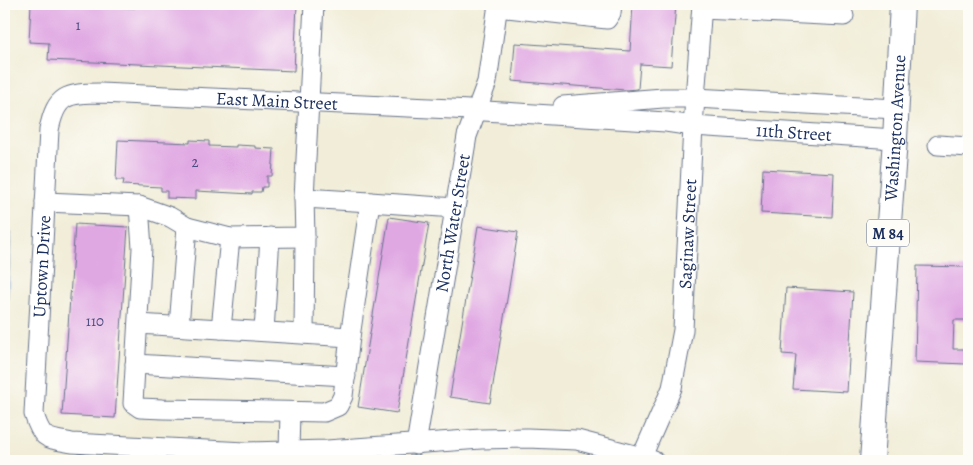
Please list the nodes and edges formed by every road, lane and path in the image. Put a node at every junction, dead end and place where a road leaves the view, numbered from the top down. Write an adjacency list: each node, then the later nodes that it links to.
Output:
1 (314, 4): 9 (street)
2 (612, 4): 6 (street)
3 (902, 4): 11 (main road, Washington Avenue / M 84)
4 (497, 6): 6 (street); 12 (street, North Water Street)
5 (702, 6): 7 (street); 8 (street, Saginaw Street)
6 (540, 8)
7 (844, 16)
8 (695, 98): 11 (street, East Main Street); 13 (street, East Main Street); 14 (street, Saginaw Street)
9 (309, 102): 10 (street, East Main Street); 12 (street, East Main Street); 18 (street)
10 (58, 103): 19 (street, Uptown Drive)
11 (896, 109): 15 (main road, Washington Avenue / M 84)
12 (476, 110): 13 (street, East Main Street); 22 (street, North Water Street)
13 (498, 111): 14 (street, East Main Street)
14 (693, 126): 15 (street, 11th Street); 39 (street, Saginaw Street)
15 (895, 139): 40 (main road, Washington Avenue / M 84)
16 (938, 145): 17 (street)
17 (969, 146)
18 (304, 198): 20 (street); 24 (street)
19 (45, 202): 21 (street); 37 (street, Uptown Drive)
20 (370, 202): 22 (street); 32 (street)
21 (139, 206): 23 (street); 27 (street)
22 (455, 208): 36 (street, North Water Street)
23 (187, 227): 25 (street); 28 (street)
24 (305, 237): 26 (street); 31 (street)
25 (230, 238): 26 (street); 29 (street)
26 (270, 238): 30 (street)
27 (138, 324): 28 (street); 33 (street)
28 (180, 326): 29 (street)
29 (221, 329): 30 (street)
30 (264, 331): 31 (street)
31 (304, 334): 32 (street)
32 (350, 337): 34 (street)
33 (135, 364): 34 (street); 35 (street)
34 (346, 376): 35 (street)
35 (290, 412): 37 (street)
36 (416, 445): 38 (street); 39 (street)
37 (289, 451): 38 (street)
38 (351, 455)
39 (645, 460)
40 (872, 461)

